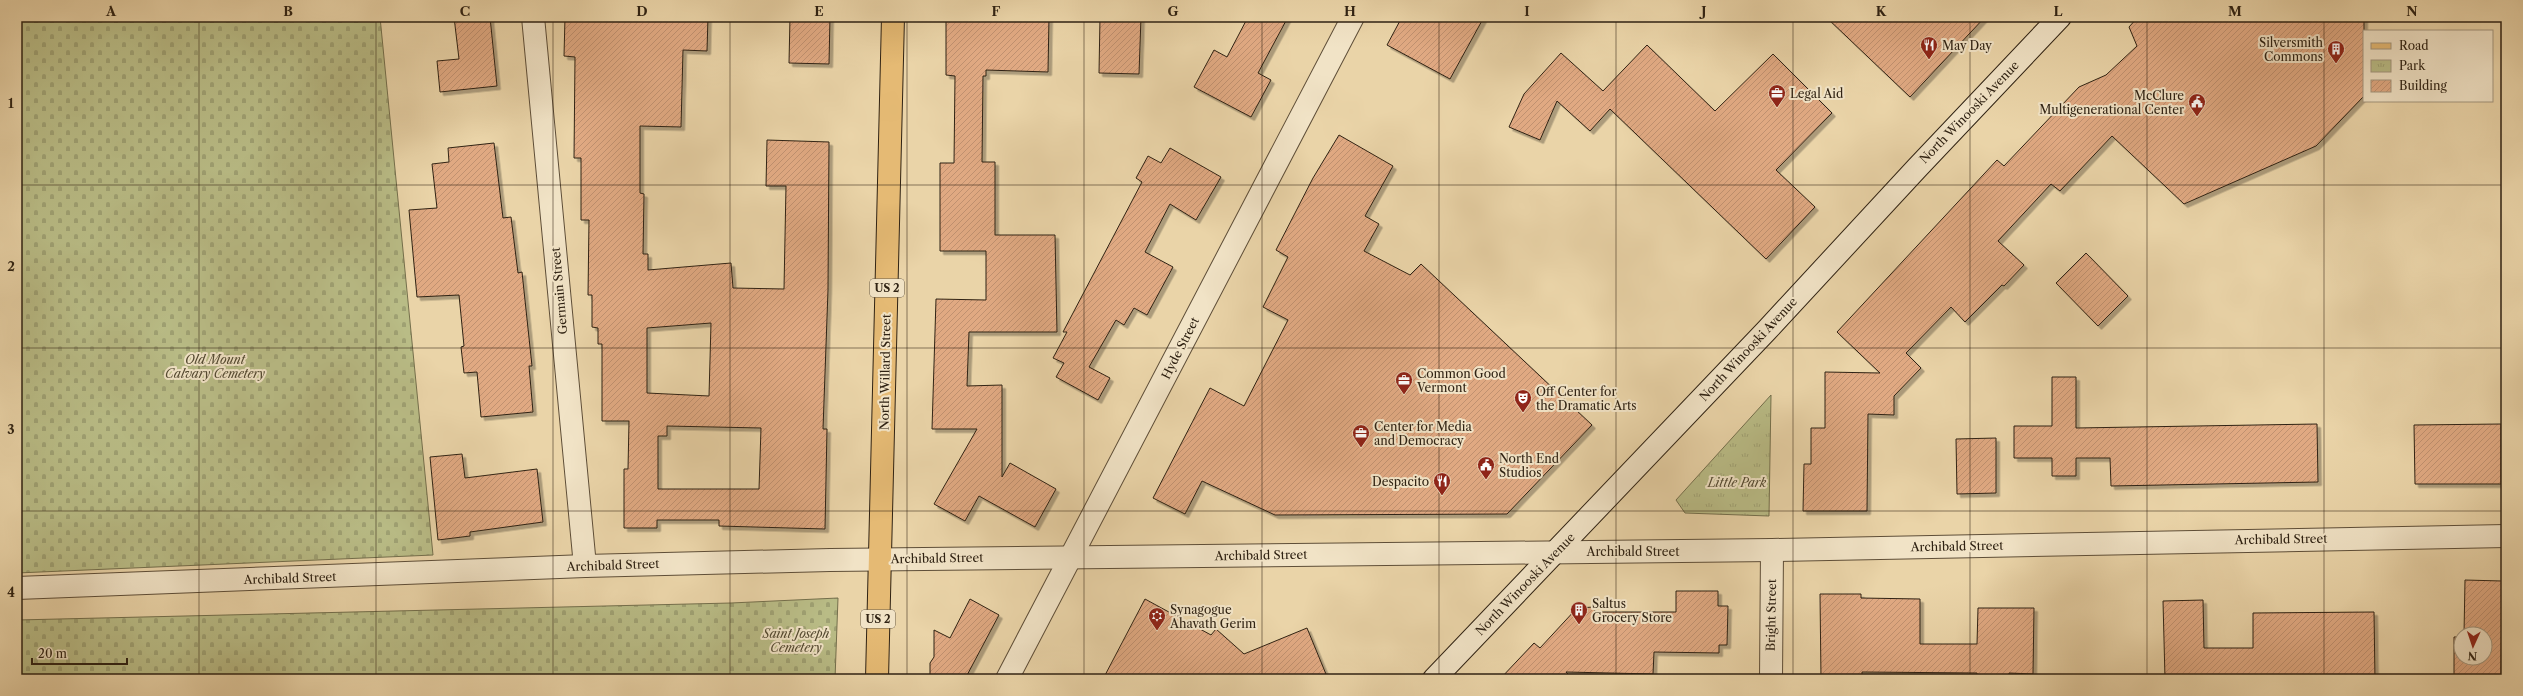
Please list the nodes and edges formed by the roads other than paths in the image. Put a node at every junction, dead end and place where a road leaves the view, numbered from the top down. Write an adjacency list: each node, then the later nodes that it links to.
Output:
1 (533, 17): 10 (street, Germain Street)
2 (893, 17): 9 (main road, North Willard Street / US 2)
3 (1353, 17): 8 (street, Hyde Street)
4 (2060, 17): 7 (street, North Winooski Avenue)
5 (2506, 536): 6 (street, Archibald Street)
6 (1772, 550): 7 (street, Archibald Street); 15 (street, Bright Street)
7 (1556, 552): 8 (street, Archibald Street); 14 (street, North Winooski Avenue)
8 (1072, 557): 9 (street, Archibald Street); 13 (street, Hyde Street)
9 (880, 559): 10 (street, Archibald Street); 12 (main road, North Willard Street / US 2)
10 (585, 566): 11 (street, Archibald Street)
11 (17, 588)
12 (877, 679)
13 (1007, 679)
14 (1434, 679)
15 (1770, 679)

